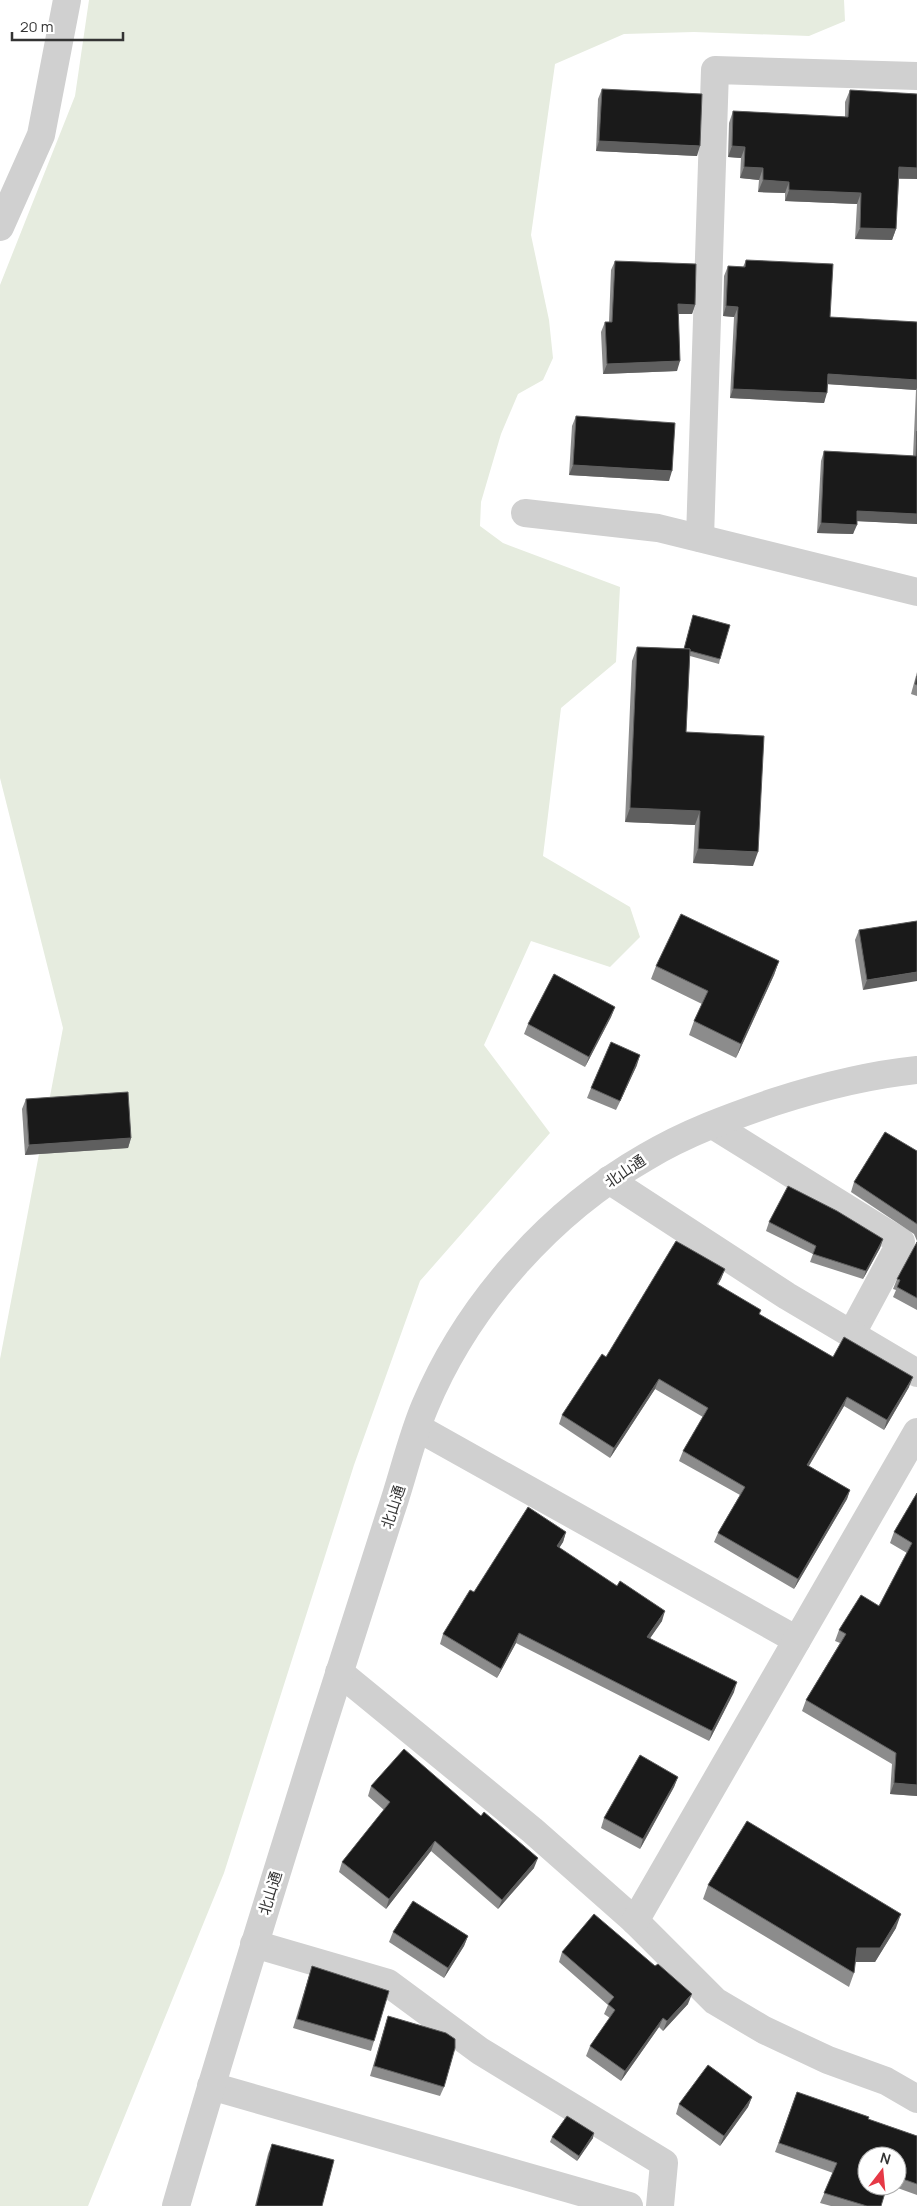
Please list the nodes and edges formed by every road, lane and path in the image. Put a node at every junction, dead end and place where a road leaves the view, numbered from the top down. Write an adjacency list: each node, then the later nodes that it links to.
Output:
1 (67, 0): 3 (street)
2 (917, 76): 5 (street)
3 (0, 227)
4 (524, 513): 5 (street)
5 (700, 538): 6 (street)
6 (917, 592)
7 (917, 1070): 8 (street, 北山通)
8 (713, 1125): 9 (street, 北山通); 10 (street)
9 (609, 1180): 10 (street); 12 (street, 北山通)
10 (851, 1335): 11 (street)
11 (917, 1373)
12 (418, 1428): 14 (street); 15 (street, 北山通)
13 (917, 1432): 14 (street)
14 (797, 1640): 16 (street)
15 (339, 1672): 16 (street); 17 (street, 北山通)
16 (635, 1921): 19 (street)
17 (254, 1944): 18 (street, 北山通); 22 (street)
18 (211, 2086): 20 (street, 北山通); 21 (street)
19 (917, 2099)
20 (176, 2206)
21 (629, 2206)
22 (660, 2206)

